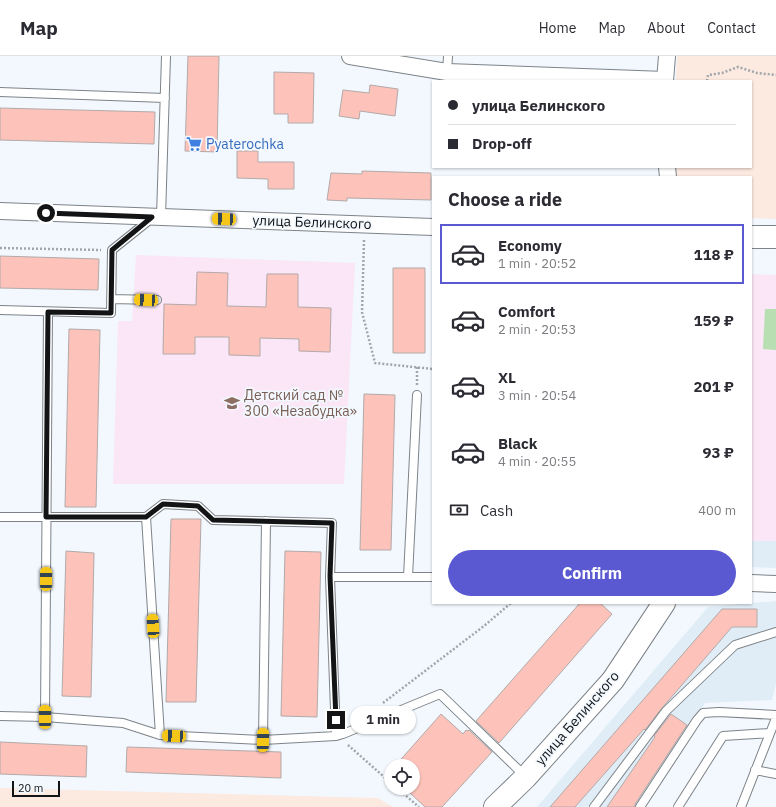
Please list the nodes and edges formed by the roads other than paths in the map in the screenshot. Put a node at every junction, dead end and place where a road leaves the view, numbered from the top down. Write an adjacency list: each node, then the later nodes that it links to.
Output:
1 (166, 56): 8 (lane)
2 (350, 56): 5 (street)
3 (448, 56): 5 (lane)
4 (667, 56): 6 (street)
5 (447, 72): 6 (street)
6 (665, 80)
7 (0, 92): 8 (lane)
8 (165, 98): 10 (lane)
9 (0, 211): 10 (street, улица Белинского)
10 (157, 217): 11 (street, улица Белинского); 14 (lane)
11 (432, 227)
12 (752, 237): 13 (street)
13 (776, 237)
14 (111, 299): 15 (lane); 17 (lane)
15 (157, 300)
16 (0, 310): 17 (lane)
17 (48, 312): 20 (lane)
18 (417, 395): 24 (lane)
19 (0, 517): 20 (lane)
20 (46, 517): 21 (lane); 32 (lane)
21 (146, 517): 22 (lane); 35 (lane)
22 (266, 522): 23 (lane); 37 (lane)
23 (330, 576): 24 (lane); 36 (lane)
24 (408, 576): 25 (lane)
25 (432, 576)
26 (752, 583): 27 (street)
27 (776, 584)
28 (663, 604): 40 (street, улица Белинского)
29 (776, 632): 42 (lane)
30 (776, 715): 43 (lane)
31 (0, 716): 32 (lane)
32 (45, 717): 35 (lane)
33 (776, 718): 34 (lane)
34 (770, 733): 38 (lane); 44 (lane)
35 (160, 735): 37 (lane)
36 (336, 736): 37 (lane); 40 (lane)
37 (263, 740)
38 (755, 770): 39 (lane); 45 (lane)
39 (776, 774)
40 (526, 777): 41 (street, улица Белинского)
41 (495, 807)
42 (594, 807)
43 (640, 807)
44 (678, 807)
45 (741, 807)

